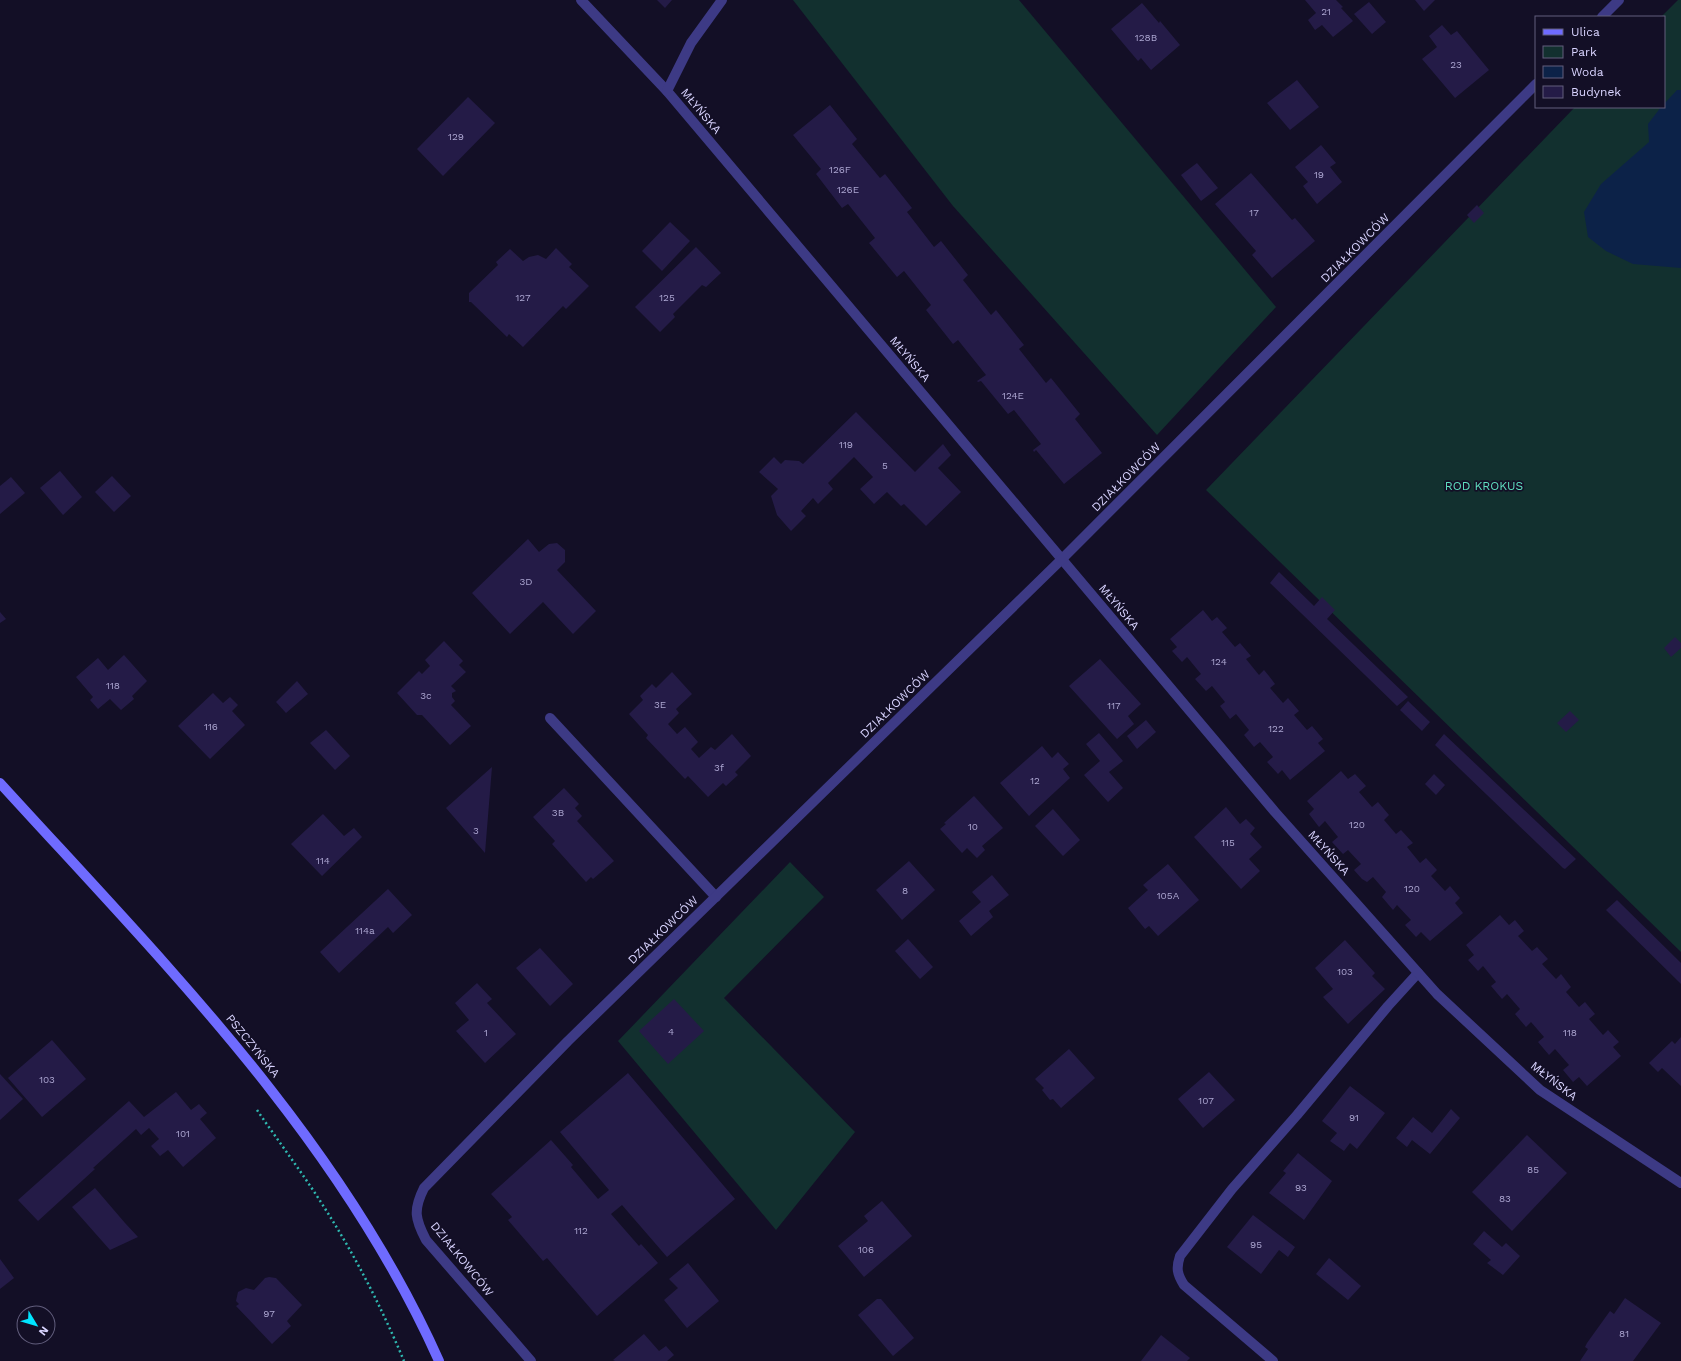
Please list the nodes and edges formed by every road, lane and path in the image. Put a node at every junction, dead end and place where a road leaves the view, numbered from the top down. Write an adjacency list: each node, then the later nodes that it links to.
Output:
1 (581, 0): 6 (street, MŁYŃSKA)
2 (722, 0): 6 (street)
3 (1619, 0): 4 (street)
4 (1603, 16)
5 (1535, 85): 7 (street, DZIAŁKOWCÓW)
6 (667, 91): 7 (street, MŁYŃSKA)
7 (1062, 559): 10 (street, DZIAŁKOWCÓW); 11 (street, MŁYŃSKA)
8 (550, 718): 10 (street)
9 (0, 783): 15 (main road, PSZCZYŃSKA)
10 (716, 897): 16 (street, DZIAŁKOWCÓW)
11 (1418, 973): 13 (street, MŁYŃSKA); 17 (street)
12 (254, 1105): 14 (path)
13 (1681, 1183)
14 (404, 1361)
15 (439, 1361)
16 (531, 1361)
17 (1273, 1361)

